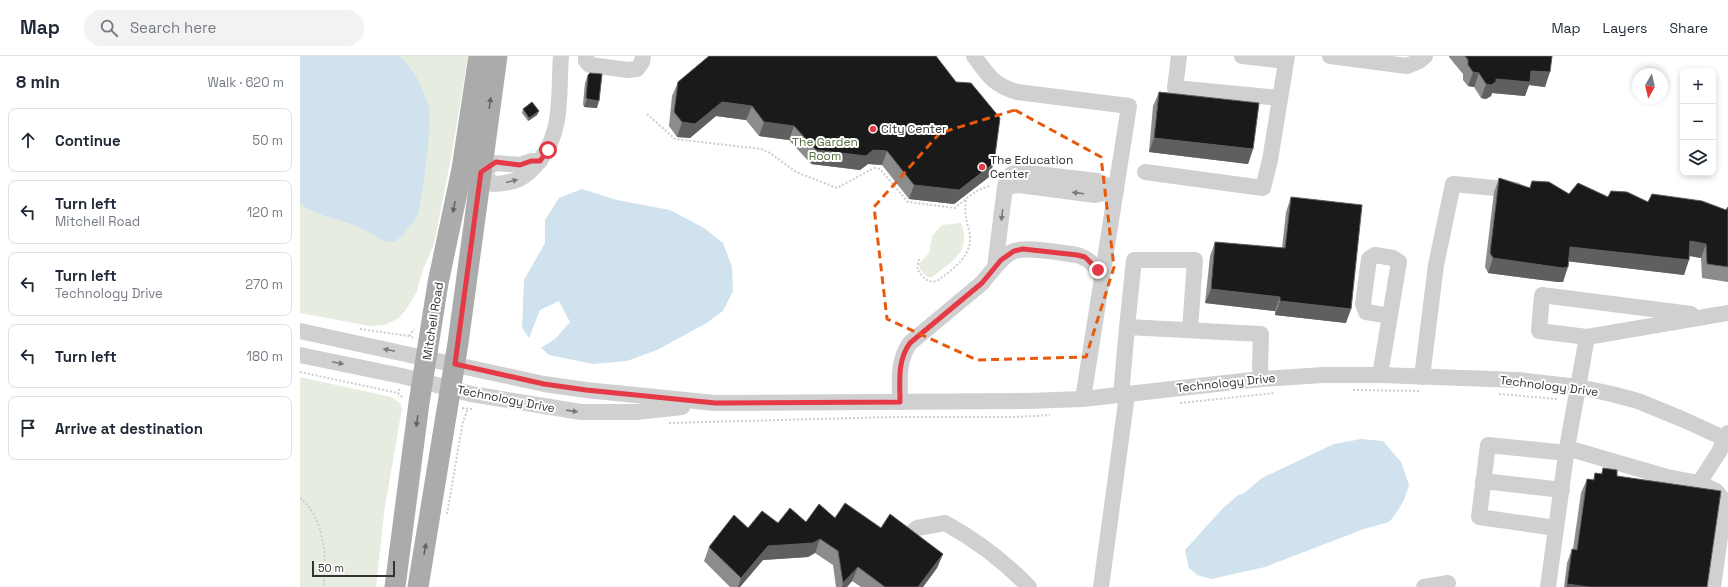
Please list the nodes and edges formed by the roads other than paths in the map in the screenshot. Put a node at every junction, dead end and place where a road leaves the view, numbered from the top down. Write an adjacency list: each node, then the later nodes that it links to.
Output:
1 (479, 56): 14 (main road, Mitchell Road)
2 (497, 56): 14 (main road, Mitchell Road, one-way to 2)
3 (561, 56): 14 (street)
4 (586, 56): 12 (street)
5 (643, 56): 12 (street)
6 (974, 56): 16 (street)
7 (1180, 56): 13 (street)
8 (1242, 56): 11 (street)
9 (1330, 56): 10 (street)
10 (1425, 56)
11 (1286, 59): 13 (street)
12 (618, 62)
13 (1280, 98): 15 (street)
14 (471, 171): 27 (main road, Mitchell Road, one-way to 27); 29 (main road, Mitchell Road)
15 (1145, 172)
16 (1116, 190): 18 (street, one-way to 18); 19 (street)
17 (1531, 192): 31 (street)
18 (995, 267): 19 (street); 38 (street)
19 (1102, 278): 37 (street)
20 (1728, 313): 22 (street)
21 (1390, 316): 30 (street)
22 (1707, 317): 26 (street); 26 (street)
23 (1127, 327): 24 (street); 24 (street); 36 (street)
24 (1190, 330): 32 (street)
25 (300, 331): 27 (street, Technology Drive, one-way to 25)
26 (1587, 337): 34 (street)
27 (428, 349): 29 (street, Technology Drive); 33 (main road, Mitchell Road)
28 (300, 355): 33 (street, Technology Drive, one-way to 33)
29 (455, 364): 35 (main road, Mitchell Road); 39 (street, Technology Drive)
30 (1380, 375): 31 (street, Technology Drive); 32 (street, Technology Drive)
31 (1422, 377): 34 (street, Technology Drive)
32 (1261, 379): 36 (street, Technology Drive)
33 (423, 382): 35 (street, Technology Drive); 48 (main road, Mitchell Road, one-way to 48)
34 (1579, 387): 40 (street, Technology Drive); 41 (street)
35 (451, 389): 39 (street, Technology Drive, one-way to 39); 49 (main road, Mitchell Road, one-way to 35)
36 (1124, 395): 37 (street, Technology Drive); 51 (street)
37 (1083, 399): 38 (street, Technology Drive)
38 (900, 402): 39 (street, Technology Drive)
39 (715, 403)
40 (1727, 437): 43 (street)
41 (1567, 451): 42 (street); 43 (street); 44 (street)
42 (1483, 481): 44 (street); 45 (street)
43 (1699, 483): 54 (street)
44 (1562, 490): 45 (street)
45 (1556, 528): 53 (street)
46 (909, 536): 50 (street)
47 (1448, 584): 52 (street)
48 (395, 587)
49 (418, 587)
50 (1030, 587)
51 (1101, 587)
52 (1424, 587)
53 (1548, 587)
54 (1713, 587)

